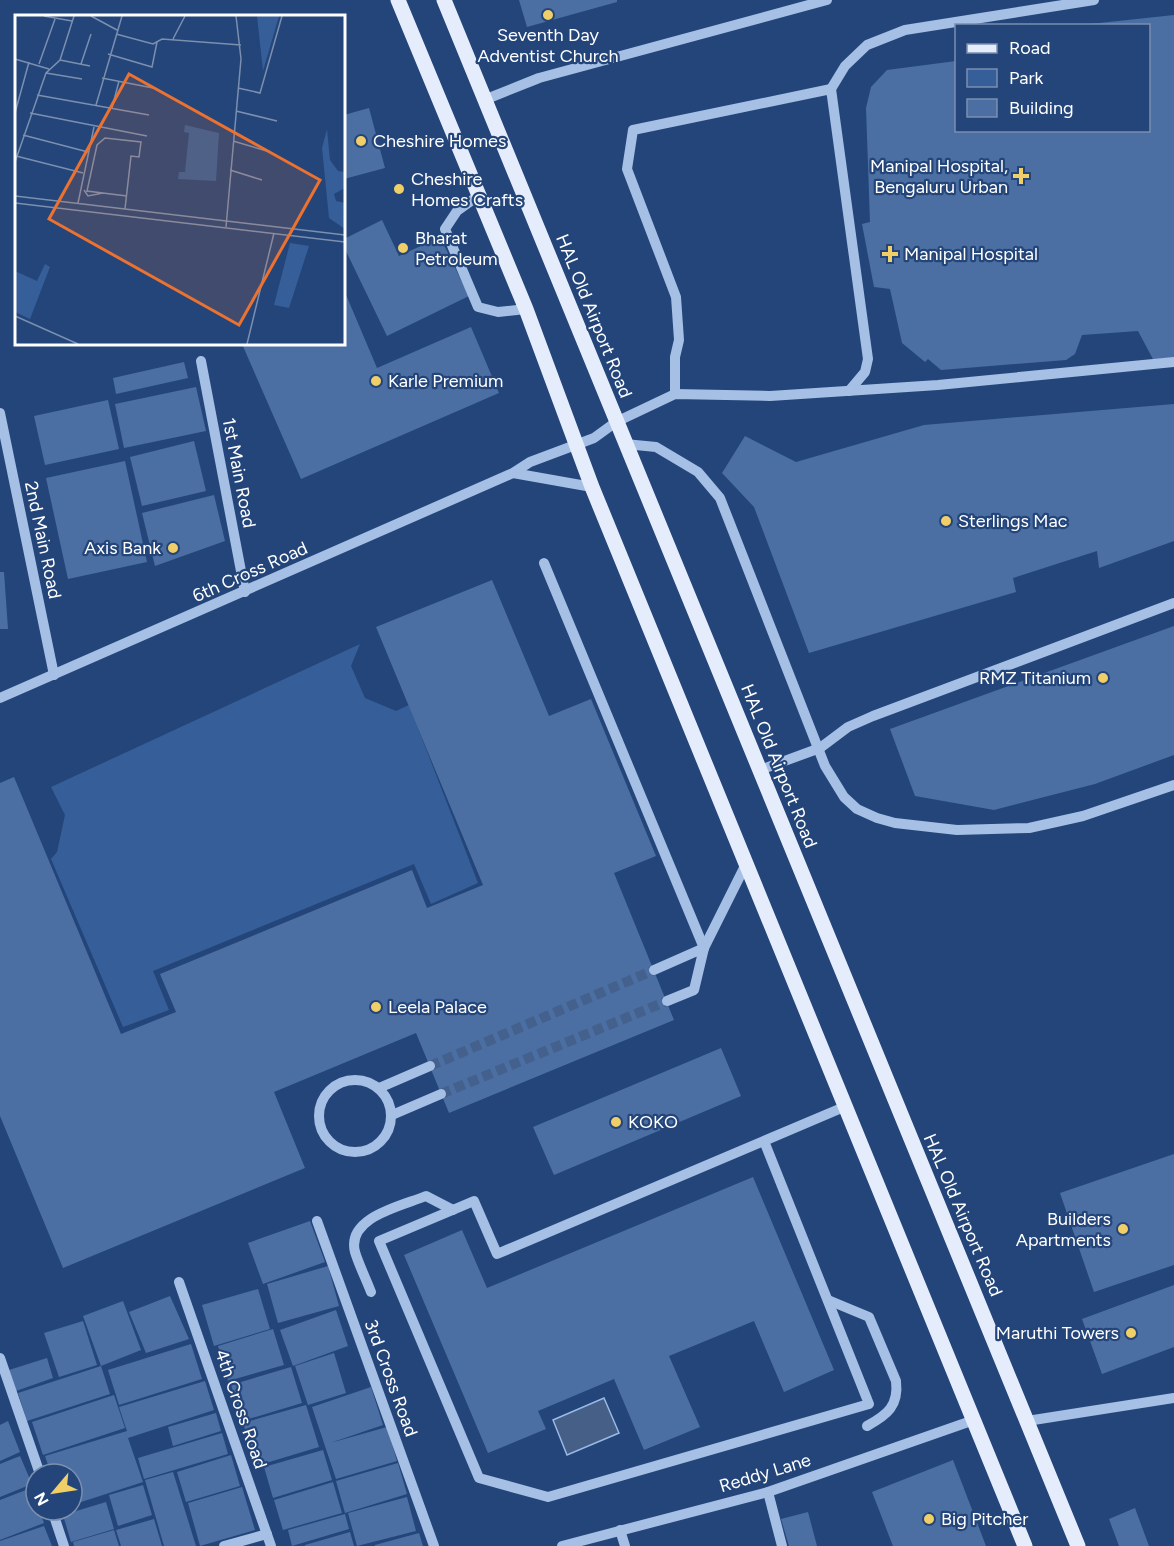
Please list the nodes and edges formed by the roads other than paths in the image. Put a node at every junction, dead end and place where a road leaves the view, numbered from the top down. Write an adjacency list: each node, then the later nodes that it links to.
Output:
1 (398, 0): 7 (main road)
2 (444, 0): 6 (main road, HAL Old Airport Road)
3 (827, 0): 6 (street)
4 (1094, 0): 5 (street)
5 (831, 89): 11 (street); 12 (street)
6 (484, 100): 14 (main road, HAL Old Airport Road)
7 (478, 196): 8 (main road); 8 (street)
8 (526, 309): 16 (main road)
9 (201, 361): 20 (street, 1st Main Road)
10 (1174, 362): 11 (street)
11 (849, 391): 12 (street)
12 (675, 394): 14 (street, 6th Cross Road)
13 (0, 413): 22 (street, 2nd Main Road)
14 (616, 422): 15 (main road, HAL Old Airport Road); 16 (street, 6th Cross Road)
15 (625, 444): 24 (street); 25 (main road, HAL Old Airport Road)
16 (577, 446): 17 (street, 6th Cross Road); 18 (main road)
17 (513, 473): 18 (street); 20 (street, 6th Cross Road)
18 (592, 487): 27 (main road)
19 (544, 563): 28 (street)
20 (245, 592): 22 (street, 6th Cross Road)
21 (1174, 603): 24 (street)
22 (54, 675): 23 (street, 6th Cross Road)
23 (0, 698)
24 (820, 748): 25 (street); 26 (street)
25 (760, 770): 45 (main road, HAL Old Airport Road)
26 (1174, 785)
27 (746, 864): 28 (street); 34 (main road)
28 (704, 948): 29 (street); 30 (street)
29 (654, 970)
30 (667, 1001)
31 (430, 1066): 32 (street)
32 (379, 1088): 35 (street); 35 (street)
33 (441, 1094): 35 (street)
34 (844, 1107): 36 (street); 44 (main road)
35 (392, 1114)
36 (764, 1141): 37 (street); 41 (street)
37 (453, 1209): 40 (street); 41 (street)
38 (317, 1221): 55 (street, 3rd Cross Road)
39 (179, 1282): 51 (street, 4th Cross Road)
40 (371, 1292)
41 (828, 1300): 46 (street)
42 (0, 1358): 47 (street)
43 (1174, 1398): 45 (street)
44 (974, 1420): 48 (street, Reddy Lane); 59 (main road)
45 (1027, 1421): 60 (main road, HAL Old Airport Road)
46 (867, 1426)
47 (35, 1462)
48 (768, 1492): 50 (street, Reddy Lane); 58 (street)
49 (56, 1522): 52 (street)
50 (620, 1530): 56 (street, Reddy Lane); 57 (street)
51 (267, 1534): 53 (street); 54 (street, 4th Cross Road)
52 (64, 1546)
53 (224, 1546)
54 (272, 1546)
55 (434, 1546)
56 (562, 1546)
57 (625, 1546)
58 (782, 1546)
59 (1025, 1546)
60 (1078, 1546)

